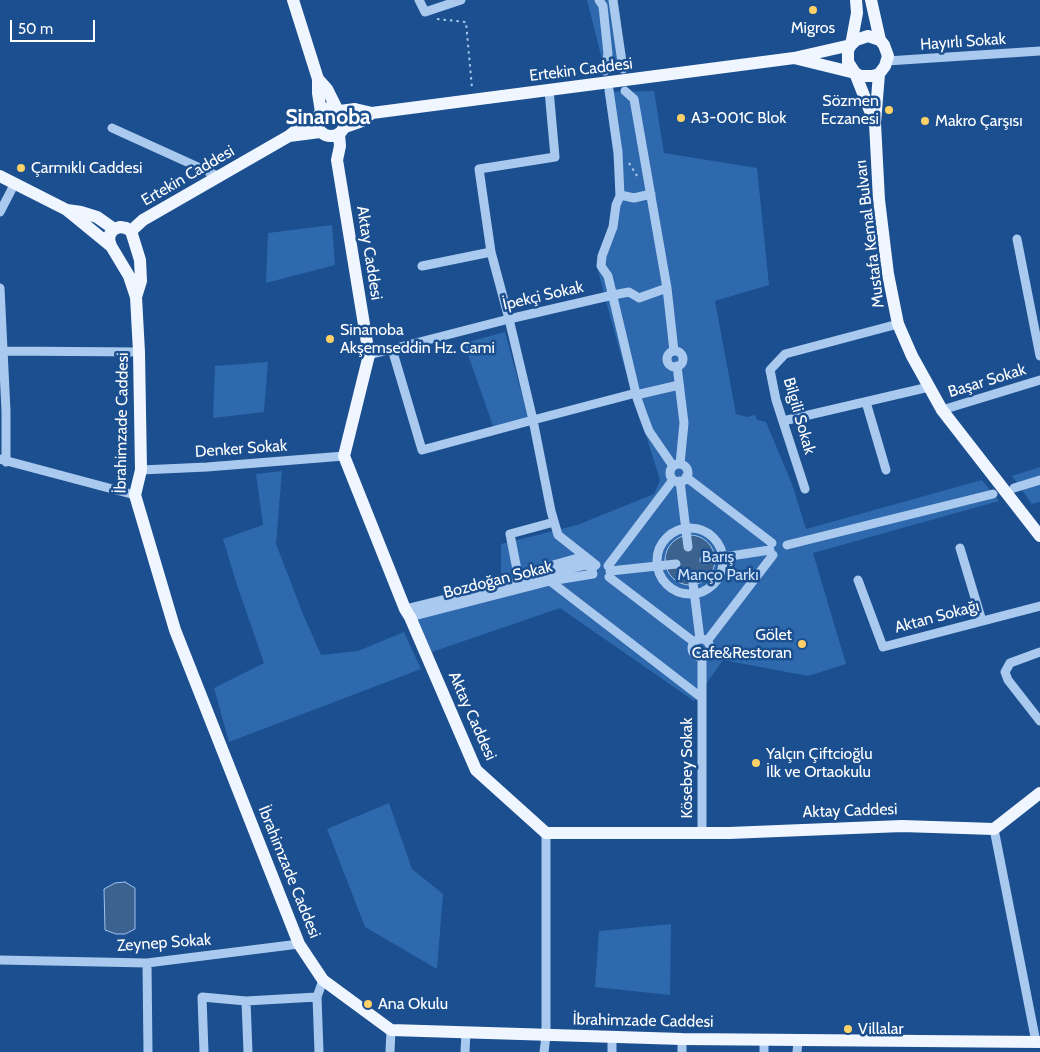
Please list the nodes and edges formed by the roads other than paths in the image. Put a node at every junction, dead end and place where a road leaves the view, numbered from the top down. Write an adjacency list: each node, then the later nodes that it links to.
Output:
1 (293, 0): 17 (main road)
2 (419, 0): 3 (street)
3 (461, 0)
4 (599, 0): 14 (street)
5 (613, 0): 13 (street)
6 (856, 0): 9 (main road)
7 (871, 0): 8 (main road)
8 (880, 40): 9 (main road); 12 (main road)
9 (851, 44): 11 (main road); 15 (main road)
10 (1040, 52): 12 (street, Hayırlı Sokak)
11 (794, 58): 15 (main road); 18 (main road, Ertekin Caddesi)
12 (887, 62): 16 (main road)
13 (622, 69)
14 (604, 71)
15 (855, 73): 16 (main road); 24 (main road)
16 (879, 74): 24 (main road)
17 (318, 79): 21 (main road); 23 (main road)
18 (549, 90): 22 (main road, Ertekin Caddesi); 41 (street)
19 (609, 90): 34 (street)
20 (625, 91): 33 (street)
21 (339, 110): 22 (main road, Ertekin Caddesi); 23 (main road); 26 (main road)
22 (372, 113): 26 (main road, Ertekin Caddesi)
23 (320, 114): 27 (main road); 28 (main road, Ertekin Caddesi)
24 (875, 123): 48 (main road, Mustafa Kemal Bulvarı)
25 (112, 128): 31 (street)
26 (342, 130): 27 (main road); 29 (main road, Aktay Caddesi)
27 (322, 133): 28 (main road, Ertekin Caddesi); 29 (main road, Aktay Caddesi)
28 (289, 136): 31 (main road, Ertekin Caddesi)
29 (337, 160): 52 (main road, Aktay Caddesi)
30 (0, 176): 32 (main road)
31 (220, 177): 38 (main road, Ertekin Caddesi)
32 (16, 183): 35 (main road); 36 (street)
33 (651, 194): 34 (street); 44 (street)
34 (620, 195): 45 (street)
35 (67, 210): 37 (main road); 40 (main road)
36 (0, 212)
37 (114, 229): 38 (main road); 40 (main road)
38 (132, 237): 40 (main road); 46 (main road, İbrahimzade Caddesi)
39 (1017, 239): 53 (street)
40 (113, 248): 46 (main road, İbrahimzade Caddesi)
41 (492, 252): 42 (street); 47 (street)
42 (422, 266)
43 (0, 288): 50 (street)
44 (667, 288): 45 (street, İpekçi Sokak); 55 (street)
45 (613, 295): 47 (street, İpekçi Sokak); 57 (street)
46 (136, 297): 51 (main road, İbrahimzade Caddesi)
47 (509, 318): 49 (street, İpekçi Sokak); 60 (street)
48 (898, 324): 56 (main road, Mustafa Kemal Bulvarı); 61 (street, Bilgili Sokak)
49 (392, 349): 52 (street, İpekçi Sokak); 60 (street)
50 (3, 351): 51 (street); 63 (street)
51 (139, 352): 65 (main road, İbrahimzade Caddesi)
52 (369, 355): 62 (main road, Aktay Caddesi)
53 (1040, 356)
54 (1040, 380): 59 (street, Başar Sokak)
55 (679, 385): 57 (street); 64 (street)
56 (929, 386): 58 (street); 59 (main road, Mustafa Kemal Bulvarı)
57 (636, 394): 60 (street); 64 (street)
58 (866, 402): 61 (street); 66 (street)
59 (942, 410): 75 (main road, Mustafa Kemal Bulvarı)
60 (533, 420): 73 (street)
61 (783, 421): 70 (street, Bilgili Sokak)
62 (344, 456): 65 (street, Denker Sokak); 92 (main road, Aktay Caddesi)
63 (3, 460): 72 (street)
64 (677, 465): 67 (street); 67 (street)
65 (140, 470): 72 (main road, İbrahimzade Caddesi)
66 (886, 470)
67 (680, 479): 74 (street); 79 (street); 86 (street)
68 (1040, 480): 69 (street)
69 (1014, 488)
70 (805, 489)
71 (993, 494): 76 (street)
72 (135, 495): 103 (main road, İbrahimzade Caddesi)
73 (554, 522): 80 (street); 80 (street)
74 (685, 527): 77 (street); 81 (street); 84 (street)
75 (1040, 536)
76 (787, 545)
77 (688, 547)
78 (960, 548): 93 (street)
79 (772, 549): 81 (street); 94 (street)
80 (585, 556): 85 (street)
81 (725, 557): 82 (street); 90 (street)
82 (704, 560)
83 (676, 564): 84 (street)
84 (656, 566): 86 (street); 90 (street)
85 (594, 569): 89 (street, Bozdoğan Sokak); 92 (street)
86 (609, 571): 94 (street)
87 (692, 575): 90 (street)
88 (858, 580): 93 (street, Aktan Sokağı)
89 (550, 581): 92 (street, Bozdoğan Sokak); 97 (street)
90 (695, 595): 94 (street)
91 (1040, 606): 93 (street, Aktan Sokağı)
92 (408, 613): 102 (main road, Aktay Caddesi)
93 (982, 621)
94 (700, 641): 96 (street); 96 (street)
95 (1040, 652): 98 (street)
96 (702, 657): 97 (street, Kösebey Sokak)
97 (702, 701): 101 (street, Kösebey Sokak)
98 (1040, 721)
99 (1040, 793): 100 (main road)
100 (994, 829): 101 (main road, Aktay Caddesi); 113 (street)
101 (702, 832): 102 (main road, Aktay Caddesi)
102 (546, 833): 111 (street)
103 (299, 944): 105 (street, Zeynep Sokak); 106 (main road, İbrahimzade Caddesi)
104 (0, 960): 105 (street, Zeynep Sokak)
105 (147, 963): 117 (street)
106 (323, 980): 107 (street); 109 (main road, İbrahimzade Caddesi)
107 (318, 997): 108 (street); 120 (street)
108 (246, 1001): 118 (street); 119 (street)
109 (391, 1030): 110 (main road, İbrahimzade Caddesi); 121 (street)
110 (466, 1032): 111 (main road, İbrahimzade Caddesi); 122 (street)
111 (546, 1036): 112 (main road, İbrahimzade Caddesi); 123 (street)
112 (612, 1036): 114 (main road, İbrahimzade Caddesi); 124 (street)
113 (1038, 1042): 116 (main road, İbrahimzade Caddesi)
114 (682, 1046): 115 (main road, İbrahimzade Caddesi)
115 (764, 1046): 116 (main road, İbrahimzade Caddesi)
116 (797, 1046)
117 (148, 1052)
118 (204, 1052)
119 (248, 1052)
120 (318, 1052)
121 (390, 1052)
122 (465, 1052)
123 (544, 1052)
124 (612, 1052)

